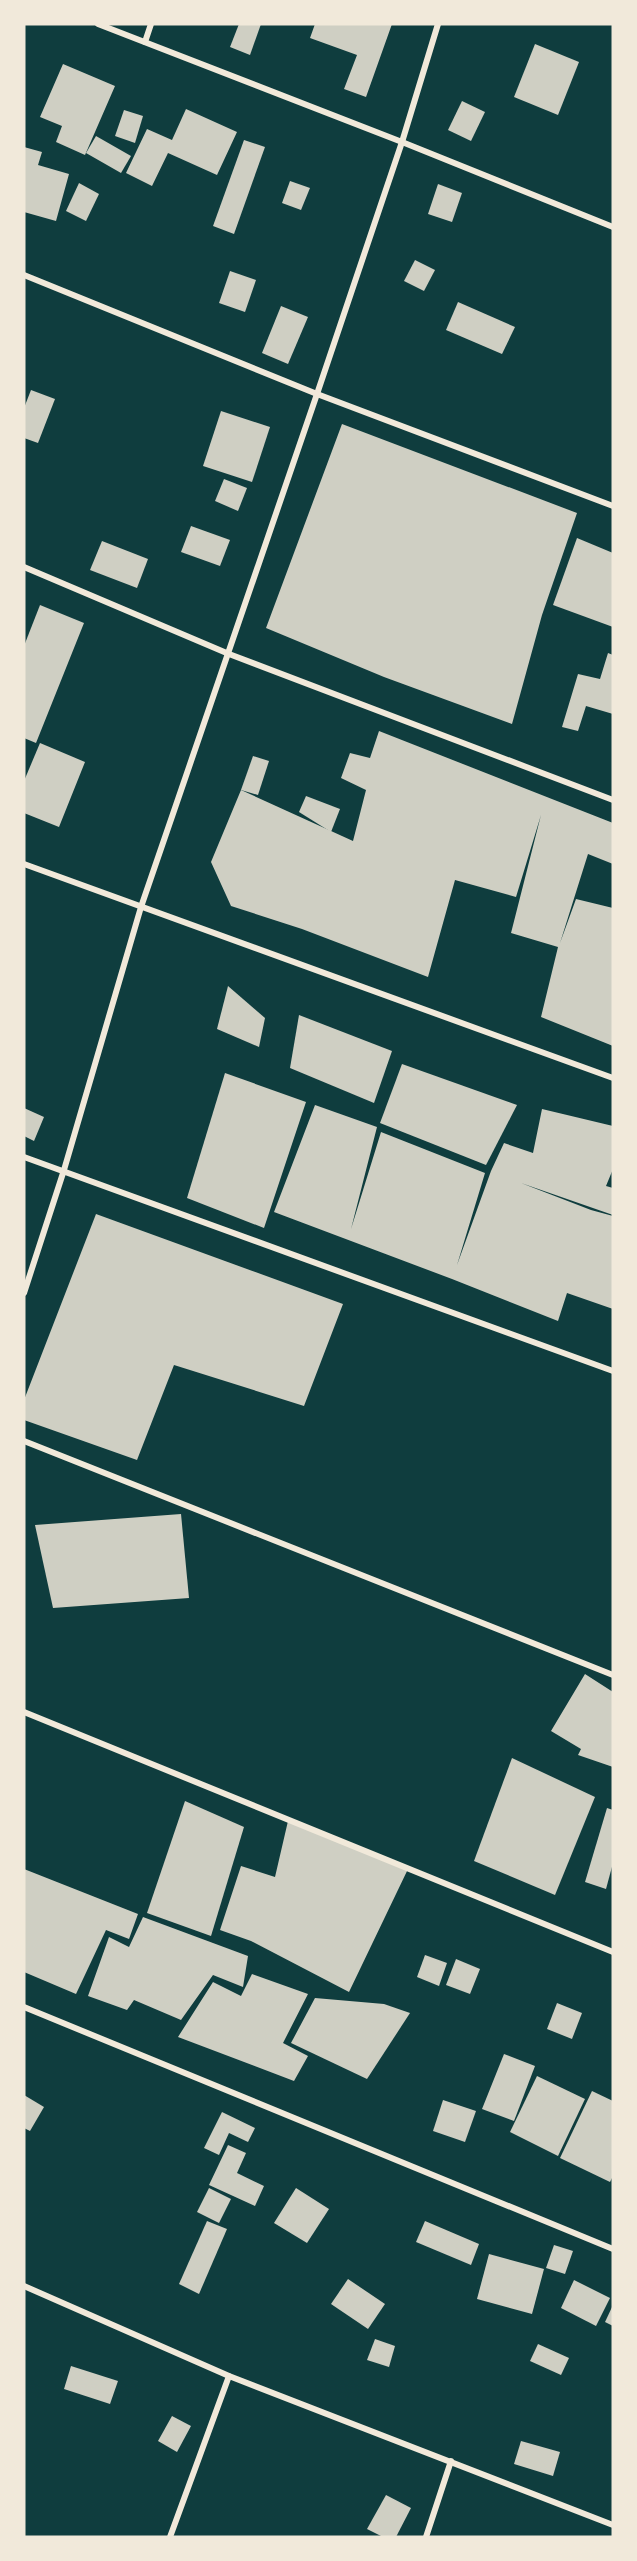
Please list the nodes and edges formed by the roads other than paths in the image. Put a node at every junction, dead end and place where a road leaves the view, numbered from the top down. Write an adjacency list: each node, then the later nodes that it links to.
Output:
1 (98, 24): 4 (street)
2 (151, 24): 4 (street)
3 (438, 24): 5 (street)
4 (145, 42): 5 (street)
5 (402, 142): 6 (street); 8 (street)
6 (613, 227)
7 (24, 275): 8 (street)
8 (317, 394): 9 (street); 11 (street)
9 (613, 506)
10 (24, 567): 11 (street)
11 (229, 654): 12 (street); 14 (street)
12 (613, 800)
13 (24, 864): 14 (street)
14 (141, 907): 15 (street); 17 (street)
15 (613, 1078)
16 (24, 1157): 17 (street)
17 (64, 1170): 18 (street); 19 (street)
18 (24, 1293)
19 (613, 1371)
20 (24, 1441): 21 (street)
21 (613, 1676)
22 (24, 1712): 23 (street)
23 (613, 1952)
24 (24, 2007): 25 (street)
25 (613, 2249)
26 (24, 2286): 27 (street)
27 (229, 2376): 28 (street); 30 (street)
28 (451, 2461): 29 (street); 31 (street)
29 (613, 2525)
30 (170, 2537)
31 (426, 2537)

